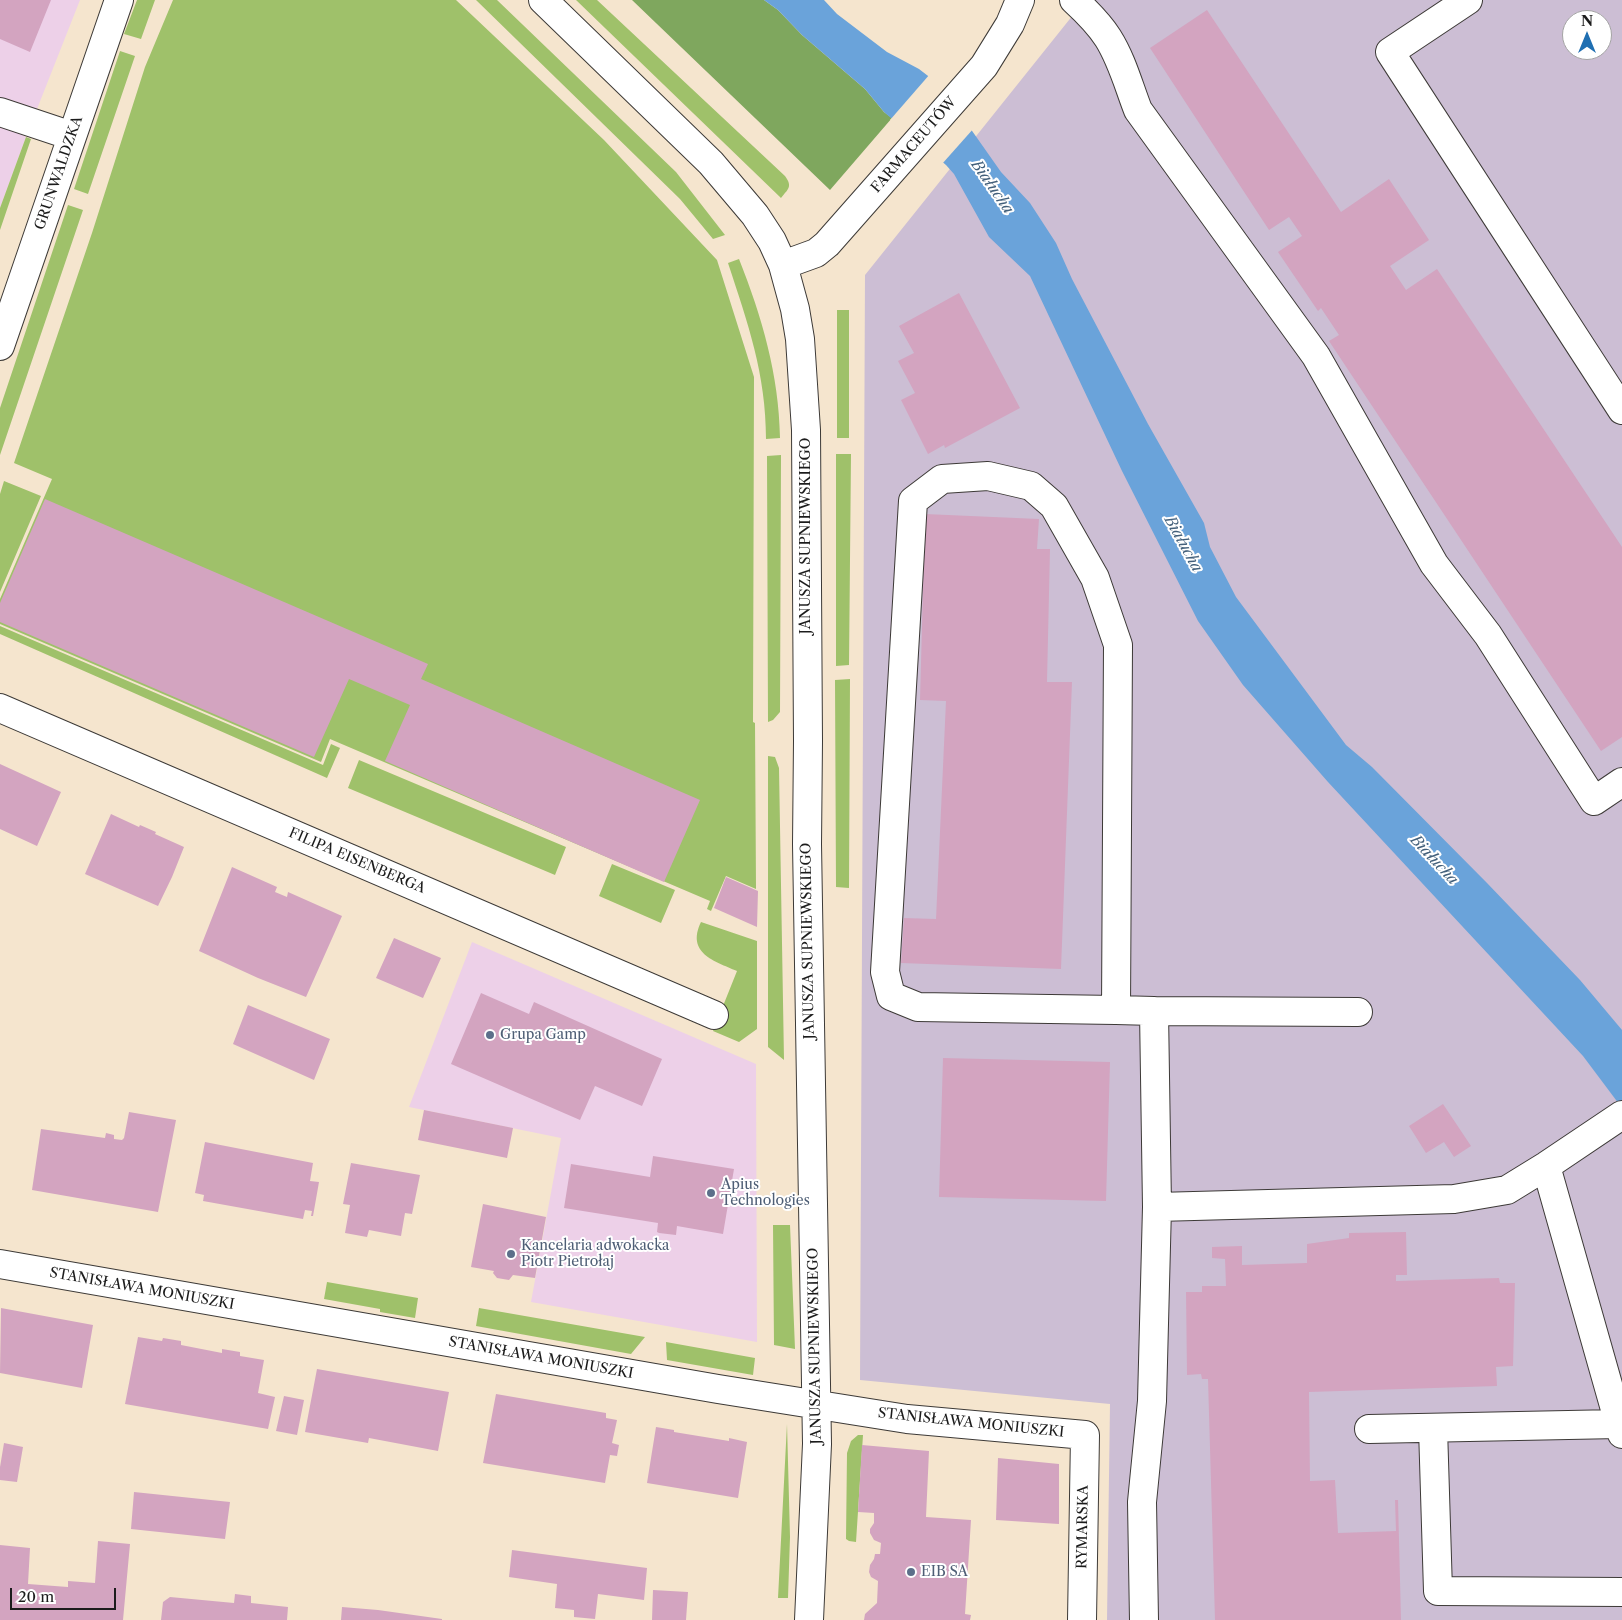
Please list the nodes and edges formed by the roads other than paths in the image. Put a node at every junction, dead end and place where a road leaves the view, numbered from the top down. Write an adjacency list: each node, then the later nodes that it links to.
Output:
1 (119, 0): 7 (street, GRUNWALDZKA)
2 (543, 0): 8 (street, JANUSZA SUPNIEWSKIEGO)
3 (1020, 0): 8 (street, FARMACEUTÓW)
4 (1074, 0): 12 (street)
5 (1468, 0): 10 (street)
6 (0, 112): 7 (street)
7 (72, 136): 9 (street, GRUNWALDZKA)
8 (783, 264): 21 (street, JANUSZA SUPNIEWSKIEGO)
9 (0, 346)
10 (1622, 410)
11 (0, 708): 16 (street, FILIPA EISENBERGA)
12 (1622, 782)
13 (1116, 1010): 13 (street); 14 (street)
14 (1154, 1011): 15 (street); 19 (street)
15 (1358, 1012)
16 (714, 1015)
17 (1622, 1115): 18 (street)
18 (1546, 1166): 19 (street); 24 (street)
19 (1157, 1207): 29 (street)
20 (0, 1264): 21 (street, STANISŁAWA MONIUSZKI)
21 (817, 1404): 25 (street, STANISŁAWA MONIUSZKI); 27 (street, JANUSZA SUPNIEWSKIEGO)
22 (1433, 1428): 23 (street); 24 (street); 26 (street)
23 (1369, 1429)
24 (1620, 1429)
25 (1085, 1435): 28 (street, RYMARSKA)
26 (1622, 1592)
27 (809, 1620)
28 (1082, 1620)
29 (1144, 1620)

